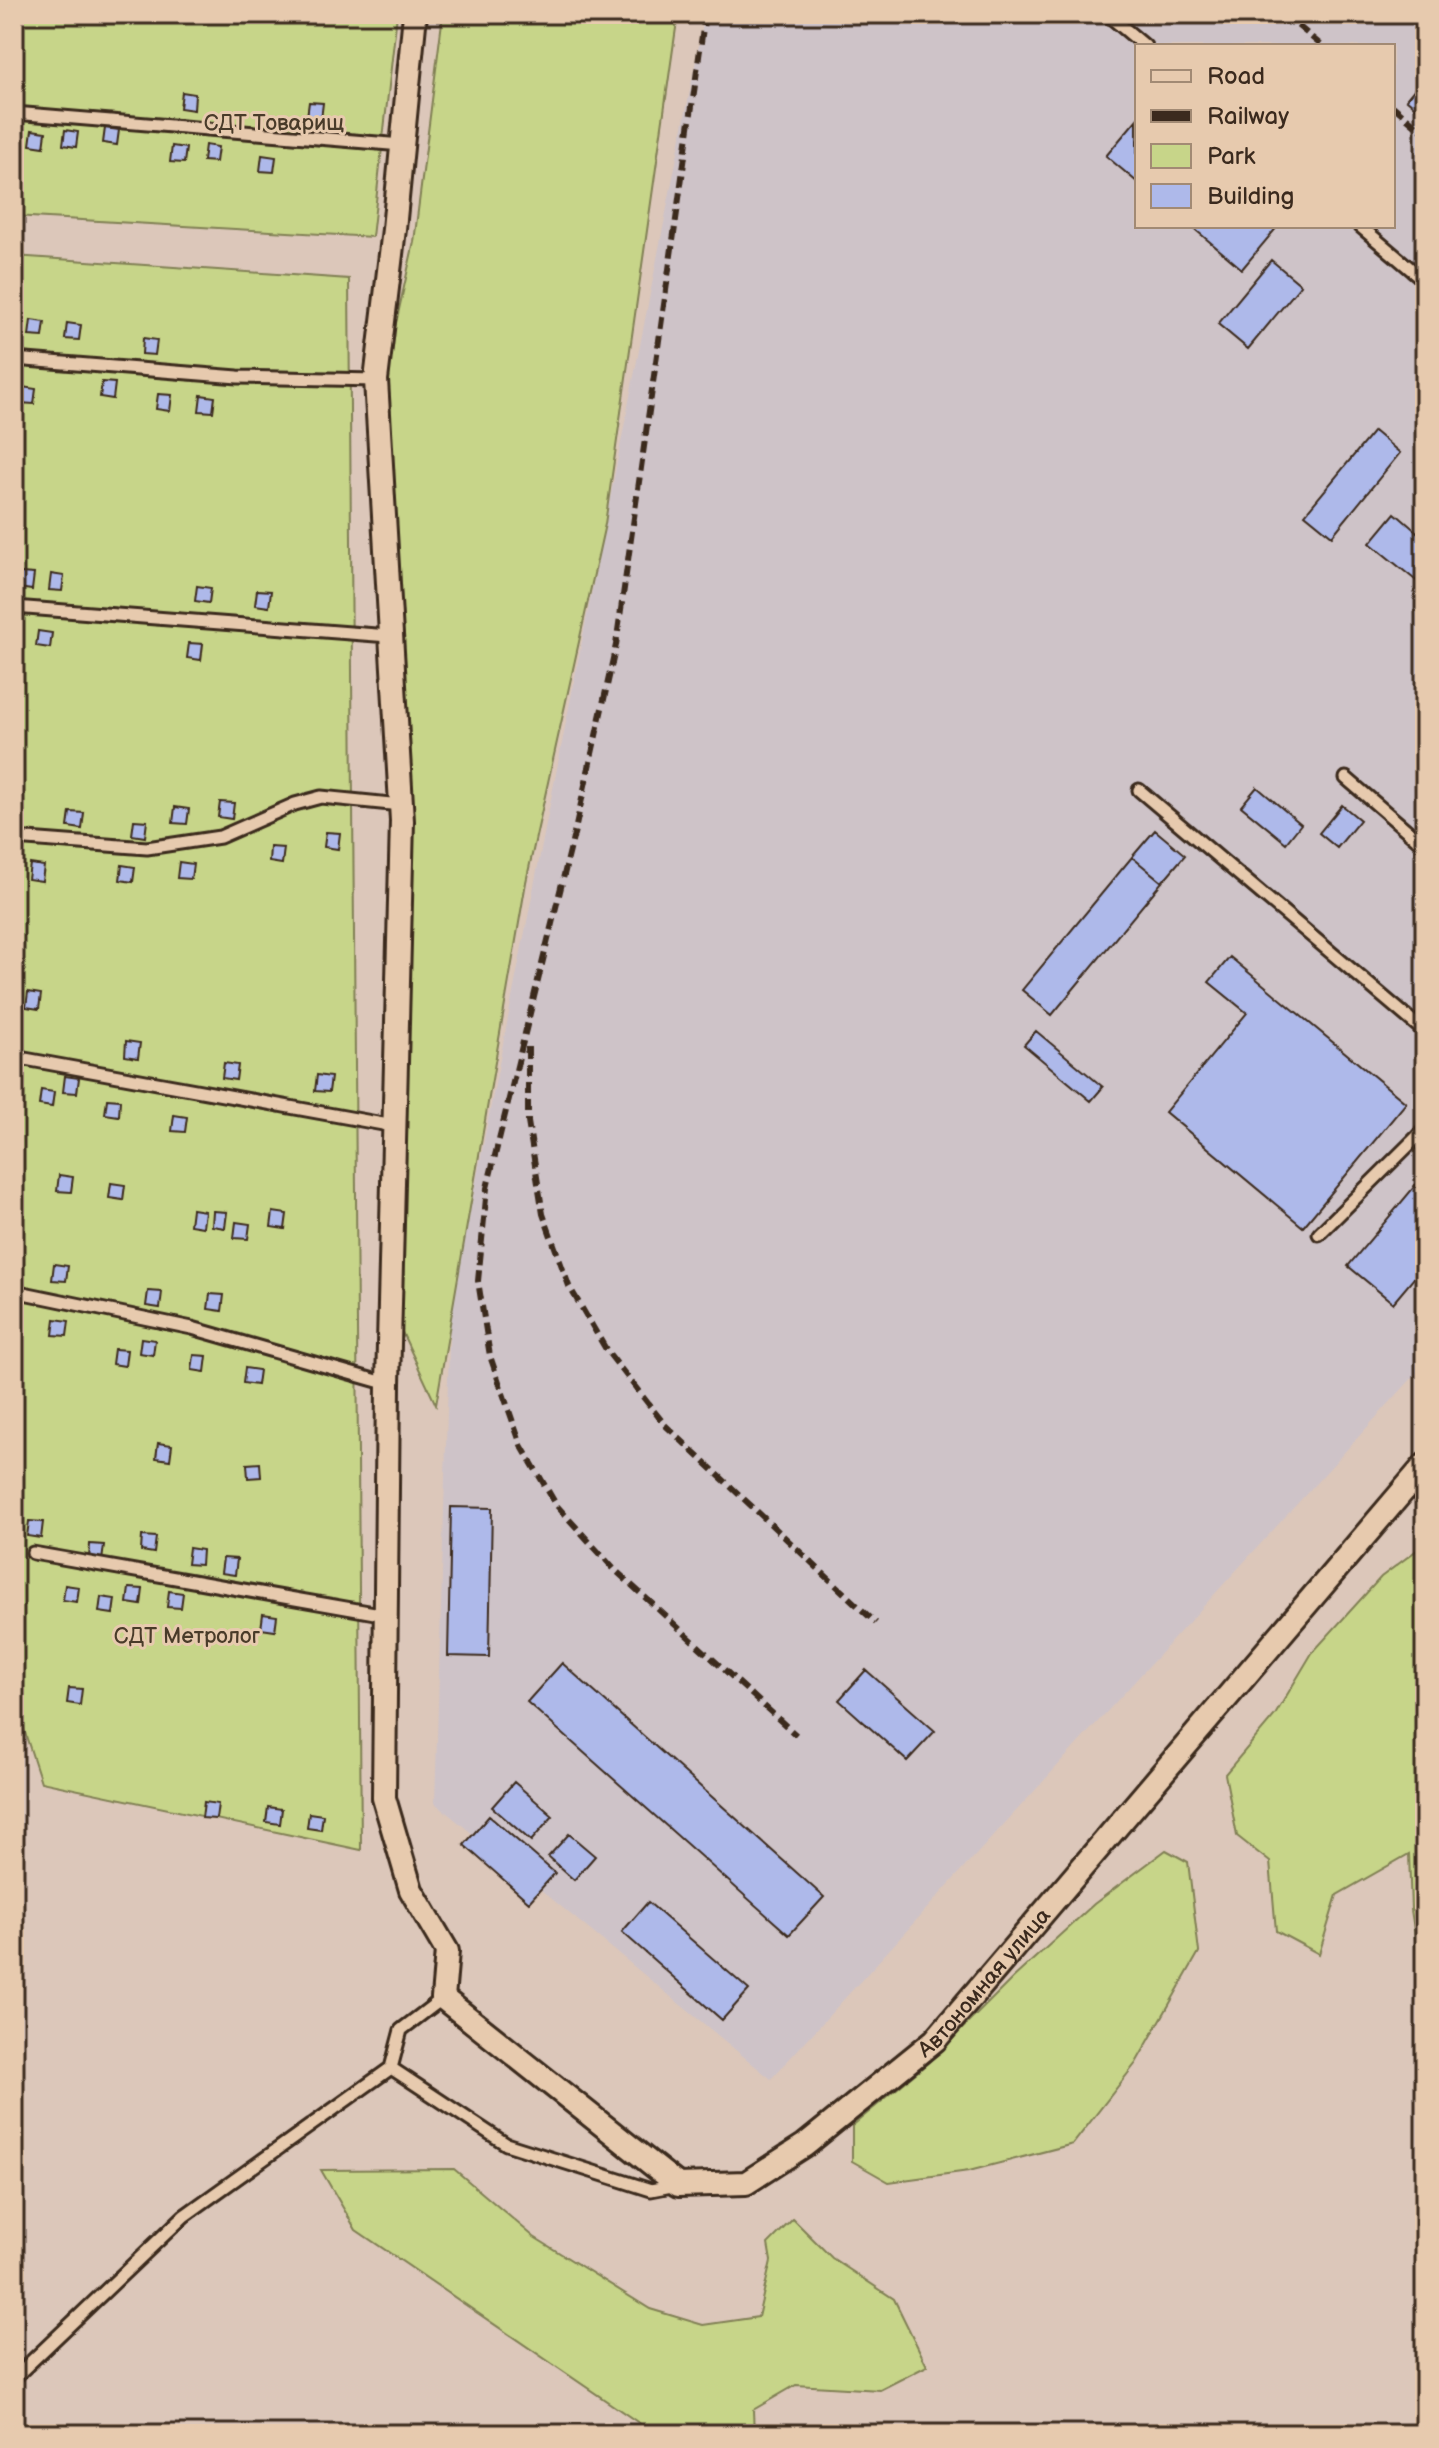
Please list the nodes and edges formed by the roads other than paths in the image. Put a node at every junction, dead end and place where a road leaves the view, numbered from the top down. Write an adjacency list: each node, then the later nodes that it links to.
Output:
1 (415, 14): 5 (street)
2 (1107, 14): 3 (lane)
3 (1143, 44)
4 (14, 113): 5 (lane)
5 (402, 145): 9 (street)
6 (1362, 228): 7 (lane)
7 (1425, 281)
8 (14, 359): 9 (lane)
9 (376, 380): 11 (street)
10 (14, 607): 11 (lane)
11 (389, 636): 14 (street)
12 (1346, 778): 16 (lane)
13 (1139, 790): 17 (lane)
14 (401, 805): 15 (lane); 19 (street)
15 (14, 838)
16 (1425, 846)
17 (1425, 1032)
18 (14, 1057): 19 (lane)
19 (394, 1126): 23 (street)
20 (1425, 1129): 21 (lane)
21 (1319, 1234)
22 (14, 1291): 23 (lane)
23 (388, 1384): 26 (street)
24 (1425, 1465): 29 (street, Автономная улица)
25 (33, 1553): 26 (lane)
26 (386, 1615): 27 (street)
27 (443, 1998): 28 (lane); 29 (street)
28 (391, 2068): 29 (lane); 30 (lane)
29 (678, 2185)
30 (14, 2378)

